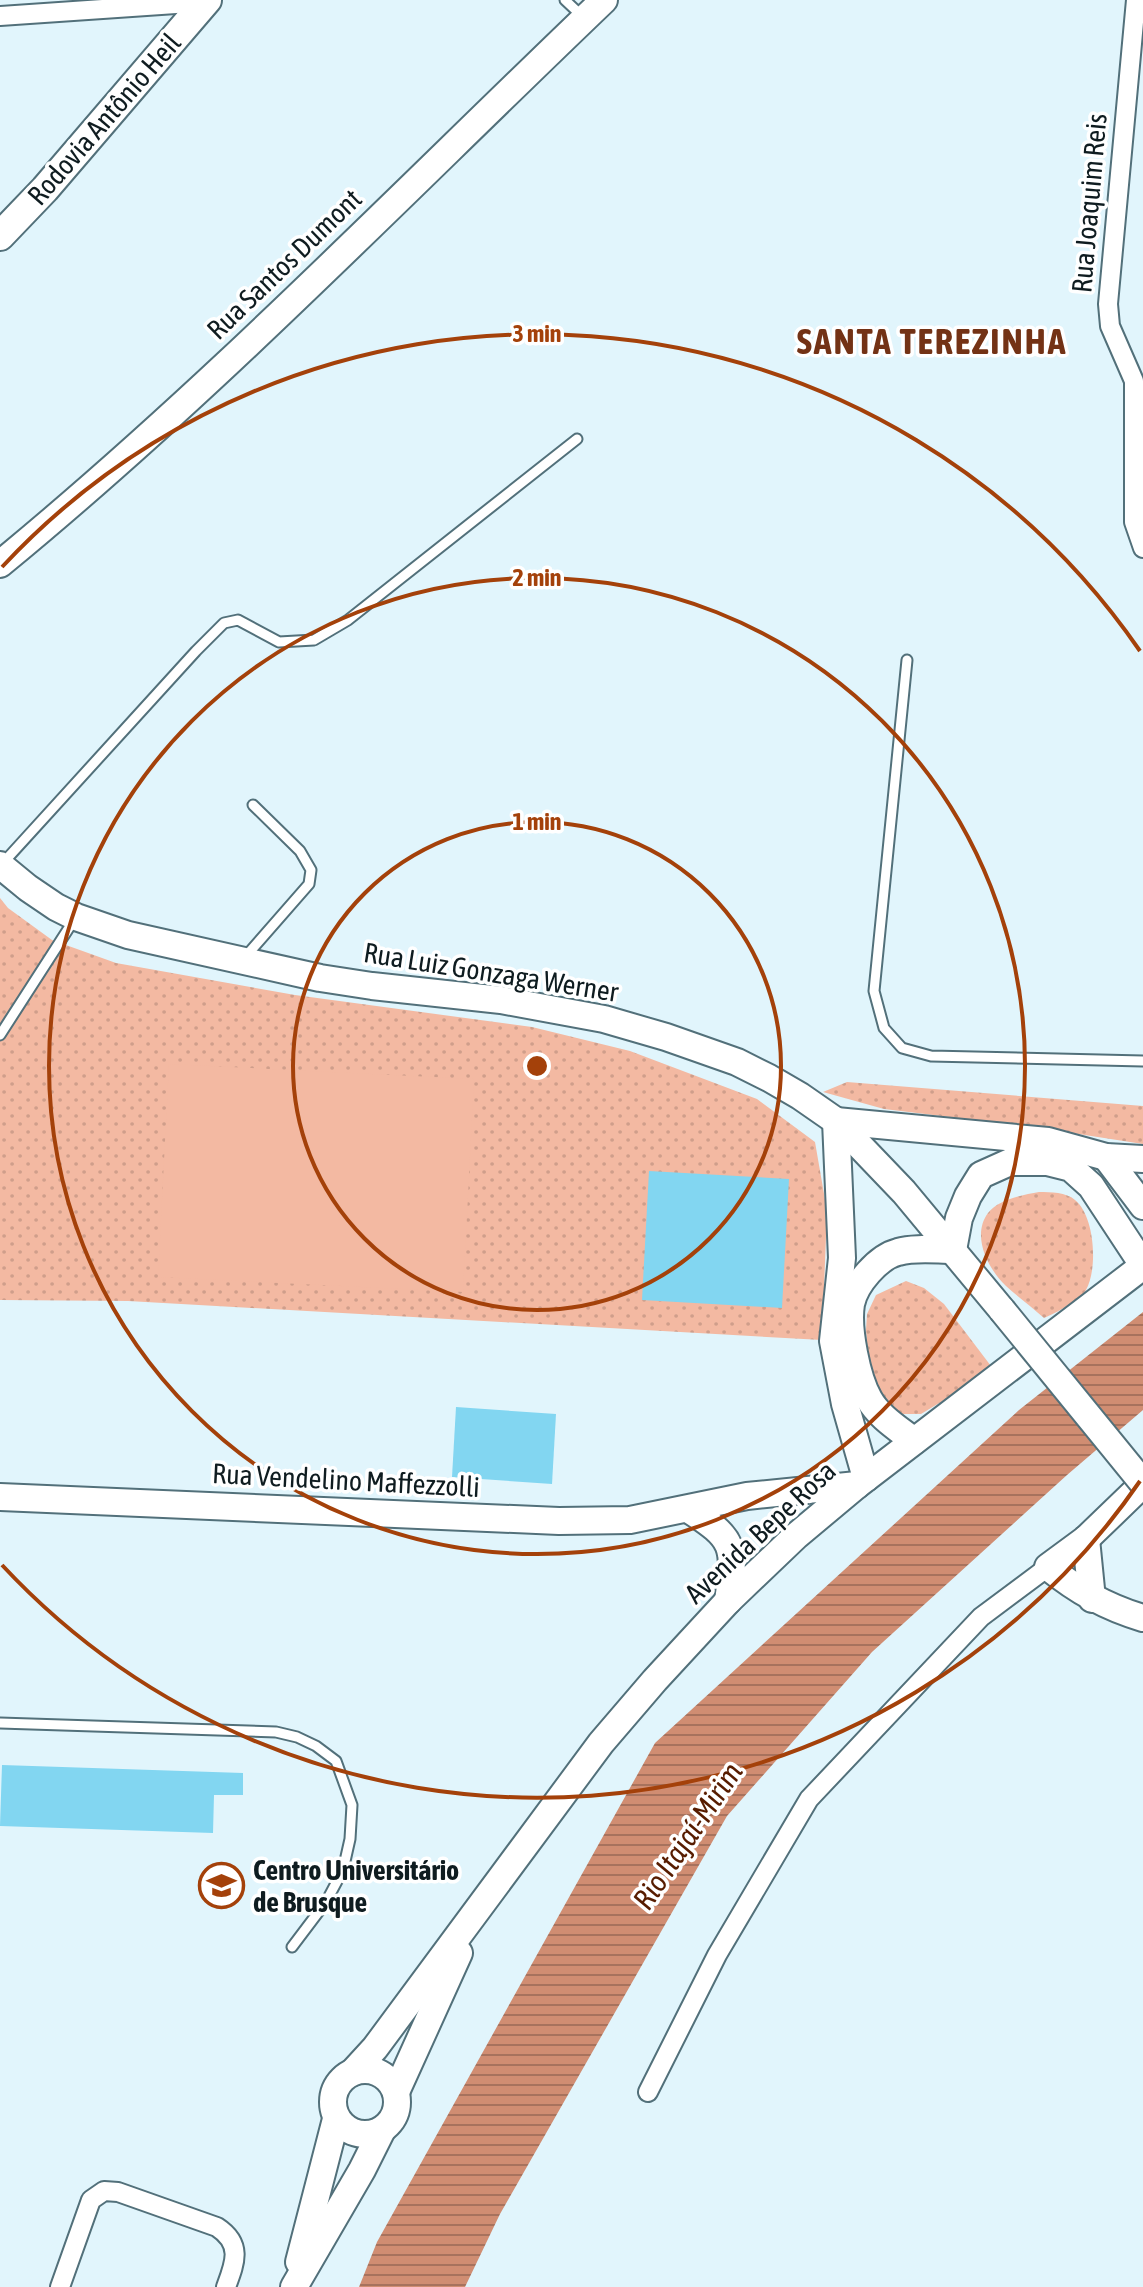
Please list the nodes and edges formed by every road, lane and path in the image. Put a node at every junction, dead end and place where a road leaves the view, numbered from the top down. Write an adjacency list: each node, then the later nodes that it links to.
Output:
1 (565, 0): 6 (lane)
2 (604, 0): 6 (main road, Rua Santos Dumont)
3 (1136, 0): 9 (street, Rua Joaquim Reis)
4 (206, 1): 5 (street); 7 (main road, Rodovia Antônio Heil)
5 (0, 16)
6 (585, 19): 10 (main road, Rua Santos Dumont)
7 (0, 236)
8 (577, 439): 13 (lane)
9 (1143, 548)
10 (0, 564)
11 (907, 660): 17 (lane)
12 (253, 805): 15 (lane)
13 (0, 865): 14 (main road, Rua Luiz Gonzaga Werner)
14 (76, 917): 15 (main road, Rua Luiz Gonzaga Werner); 16 (lane)
15 (241, 962): 18 (main road, Rua Luiz Gonzaga Werner)
16 (0, 1035)
17 (1143, 1061)
18 (836, 1121): 19 (main road); 22 (main road, Rua Luiz Gonzaga Werner); 25 (main road)
19 (1106, 1157): 20 (main road); 21 (main road)
20 (1143, 1159)
21 (1143, 1206)
22 (953, 1250): 23 (main road); 24 (main road); 26 (main road, Rua Luiz Gonzaga Werner, bridge)
23 (1143, 1266): 24 (main road, Avenida Bepe Rosa)
24 (914, 1441): 25 (main road, Avenida Bepe Rosa)
25 (862, 1481): 28 (main road, Rua Vendelino Maffezzolli); 32 (main road, Avenida Bepe Rosa)
26 (1143, 1483): 29 (main road)
27 (0, 1497): 28 (main road, Rua Vendelino Maffezzolli)
28 (688, 1509): 32 (main road)
29 (1086, 1539): 30 (main road); 31 (main road)
30 (1048, 1567): 31 (main road); 39 (street)
31 (1092, 1599): 33 (main road)
32 (728, 1601): 35 (main road, Avenida Bepe Rosa)
33 (1143, 1618)
34 (0, 1723): 36 (lane)
35 (480, 1906): 37 (main road, Avenida Bepe Rosa); 38 (main road, Avenida Bepe Rosa)
36 (292, 1947)
37 (353, 2072): 38 (main road); 40 (main road)
38 (396, 2092): 41 (main road)
39 (648, 2092)
40 (336, 2119): 41 (main road); 44 (main road)
41 (382, 2130): 44 (main road)
42 (60, 2287): 43 (street)
43 (226, 2287)
44 (294, 2287)

